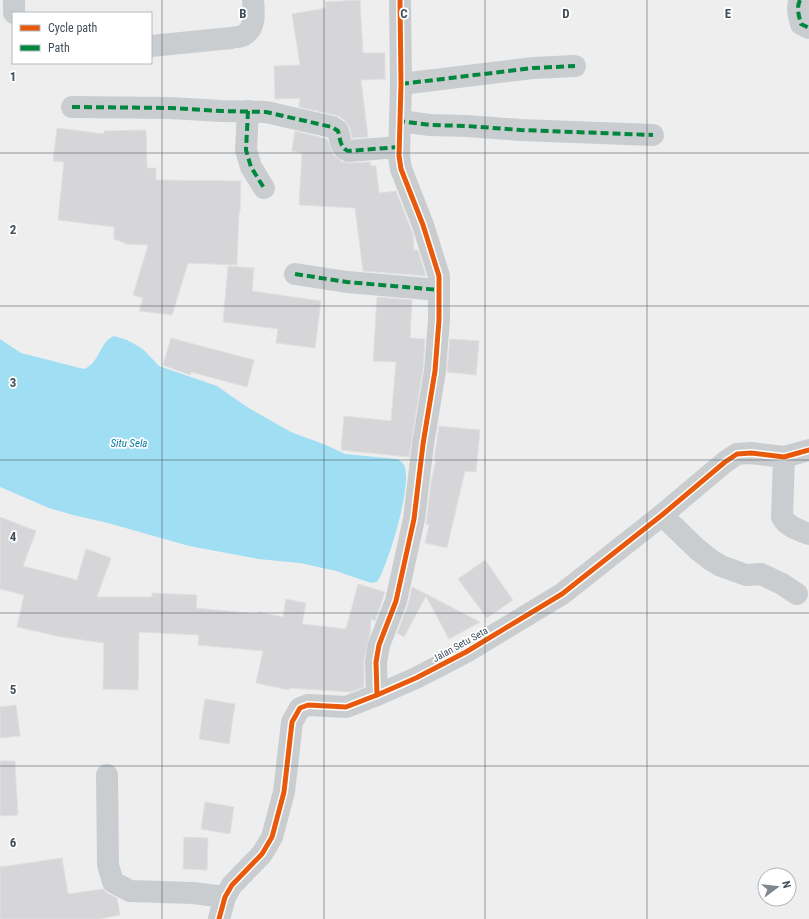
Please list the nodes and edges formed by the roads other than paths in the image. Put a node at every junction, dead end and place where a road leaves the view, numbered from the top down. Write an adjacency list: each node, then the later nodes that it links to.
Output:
1 (14, 0): 5 (street)
2 (253, 0): 7 (street)
3 (400, 0): 9 (street)
4 (800, 0): 6 (street)
5 (14, 12)
6 (805, 26)
7 (152, 46)
8 (575, 66): 9 (street)
9 (401, 84): 12 (street)
10 (72, 107): 11 (street)
11 (248, 111): 14 (street); 15 (street)
12 (400, 121): 13 (street); 14 (street)
13 (653, 135)
14 (399, 146): 17 (street)
15 (264, 188)
16 (295, 274): 17 (street)
17 (439, 290): 23 (street)
18 (809, 450): 19 (street, Jalan Setu Seta)
19 (784, 457): 20 (street, Jalan Setu Seta); 21 (street)
20 (662, 515): 22 (street); 23 (street, Jalan Setu Seta)
21 (809, 534)
22 (797, 594)
23 (377, 695): 25 (street, Jalan Setu Seta)
24 (107, 775): 25 (street)
25 (226, 897): 26 (street, Jalan Setu Seta)
26 (219, 919)

